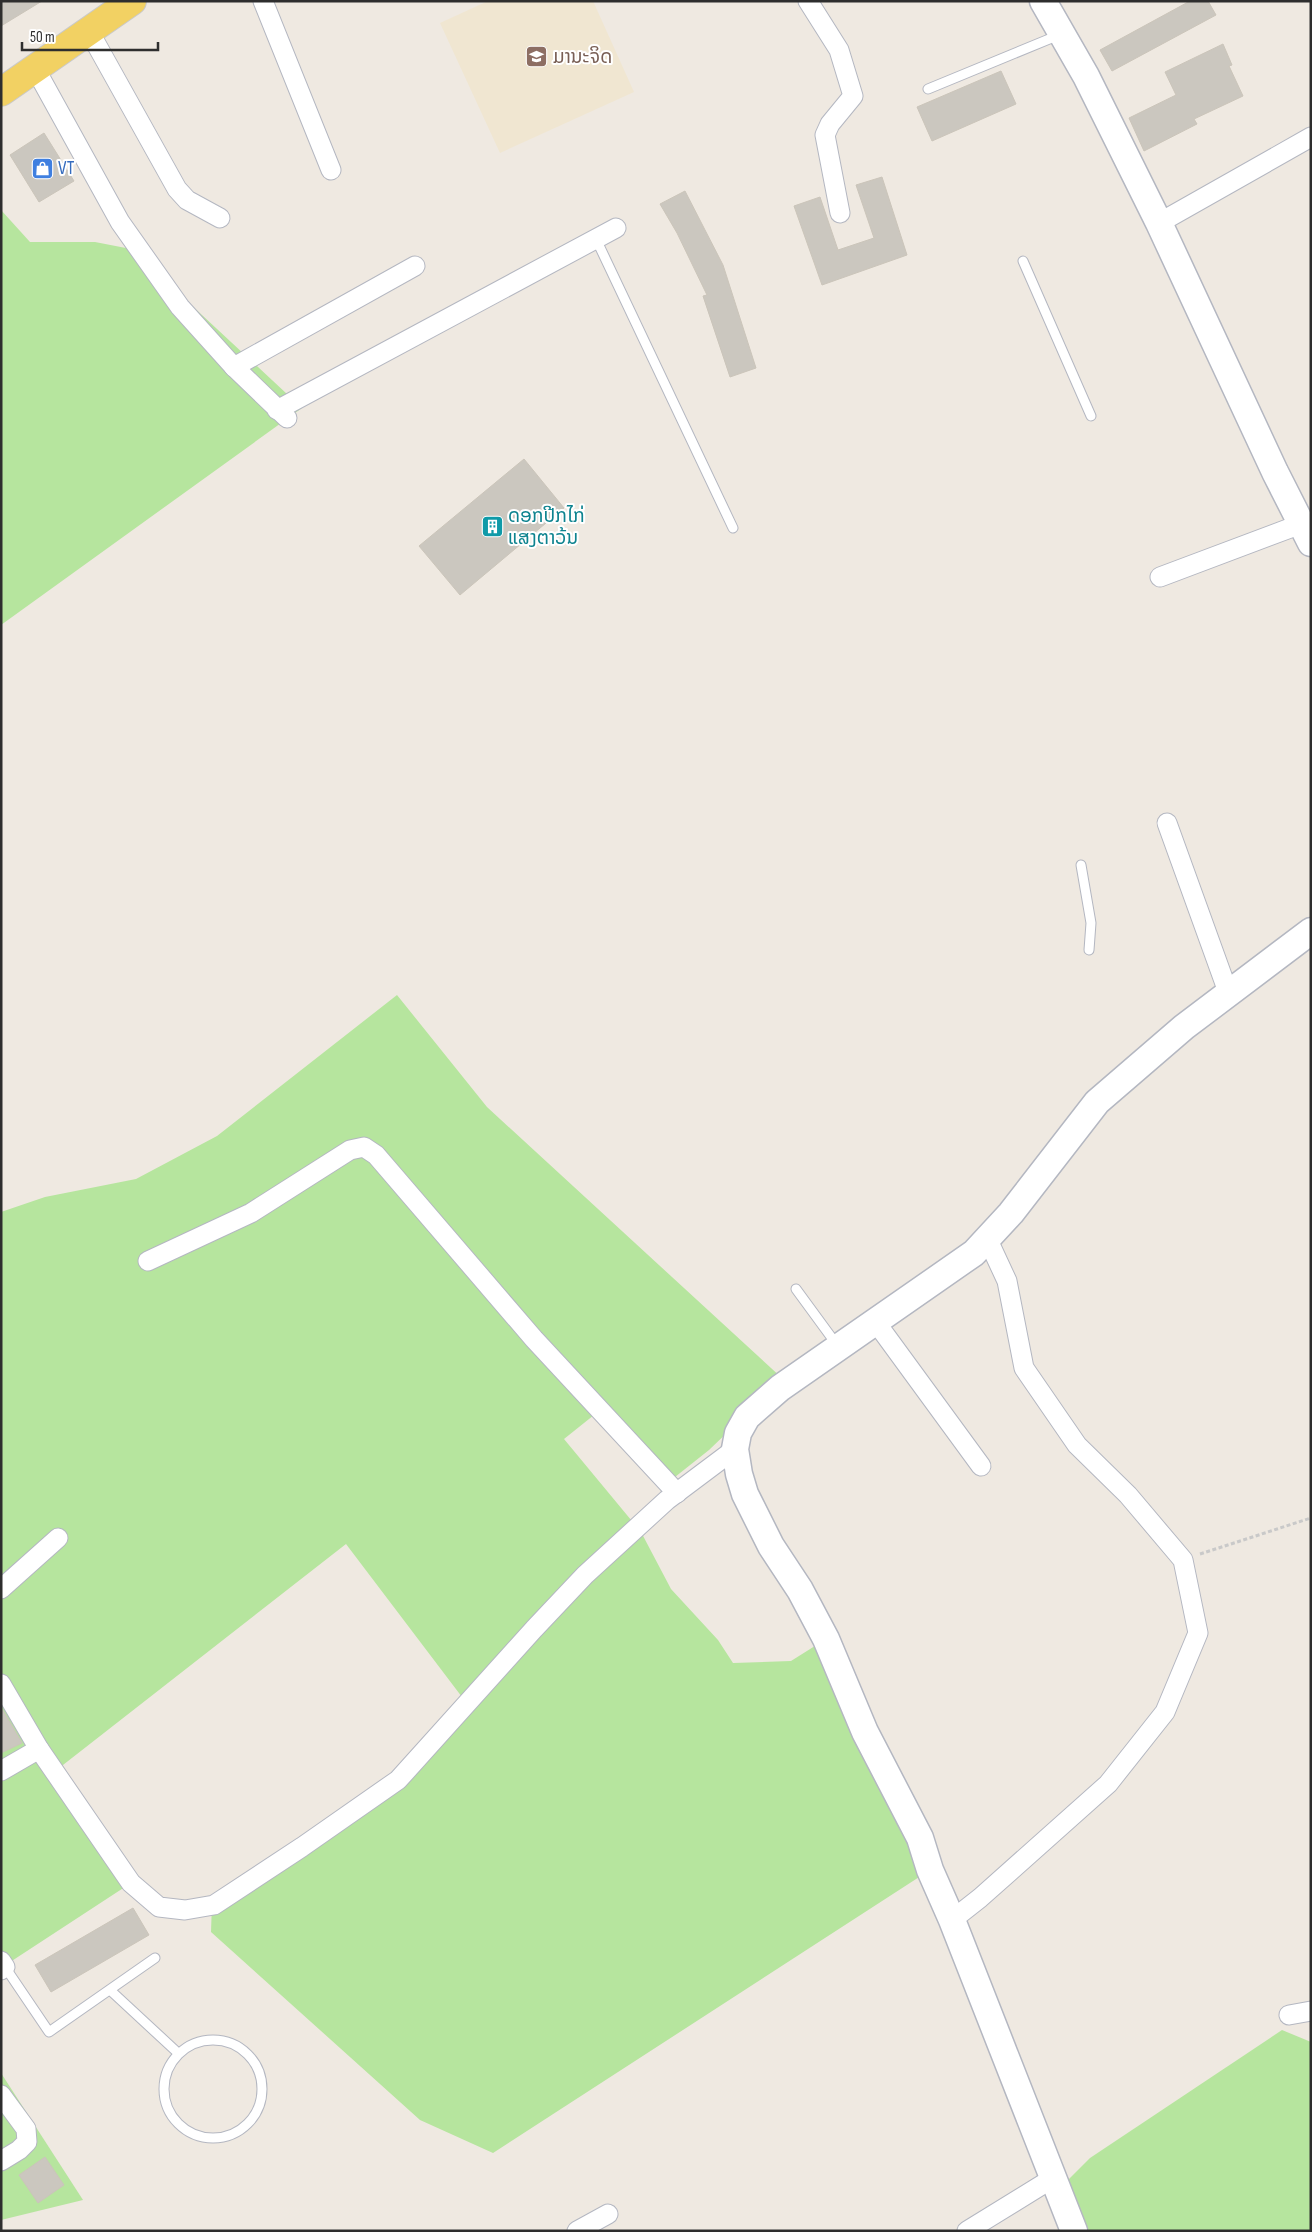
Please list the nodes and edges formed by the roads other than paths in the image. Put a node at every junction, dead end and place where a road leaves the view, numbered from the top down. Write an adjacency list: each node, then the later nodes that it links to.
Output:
1 (132, 1): 5 (main road)
2 (263, 1): 11 (street)
3 (808, 1): 12 (street)
4 (1044, 1): 6 (street)
5 (90, 32): 7 (main road); 13 (street)
6 (1062, 34): 8 (lane); 14 (street)
7 (36, 70): 9 (main road); 19 (street)
8 (928, 89)
9 (1, 92)
10 (1311, 137): 14 (street)
11 (331, 170)
12 (840, 213)
13 (220, 218)
14 (1159, 223): 22 (street)
15 (616, 228): 16 (street)
16 (596, 239): 19 (street); 21 (lane)
17 (1023, 261): 20 (lane)
18 (415, 266): 19 (street)
19 (234, 367)
20 (1091, 416)
21 (733, 528)
22 (1306, 534): 23 (street)
23 (1160, 577)
24 (1168, 823): 28 (street)
25 (1082, 865): 27 (lane)
26 (1311, 931): 28 (street)
27 (1089, 950)
28 (1228, 992): 29 (street)
29 (988, 1238): 32 (street); 42 (street)
30 (148, 1260): 36 (street)
31 (796, 1289): 33 (lane)
32 (875, 1321): 33 (street); 35 (street)
33 (838, 1347): 34 (street)
34 (735, 1449): 36 (street); 42 (street)
35 (982, 1466)
36 (677, 1493): 40 (street)
37 (58, 1538): 38 (street)
38 (1, 1589)
39 (1, 1684): 40 (street)
40 (39, 1749): 41 (street)
41 (1, 1771)
42 (952, 1920): 51 (street)
43 (155, 1958): 45 (lane)
44 (3, 1966): 45 (lane)
45 (110, 1990): 48 (lane)
46 (1311, 2011): 47 (street)
47 (1289, 2015)
48 (178, 2053): 48 (lane)
49 (1, 2095): 50 (street)
50 (1, 2161)
51 (1053, 2178): 54 (street); 55 (street)
52 (608, 2214): 53 (street)
53 (577, 2231)
54 (967, 2231)
55 (1074, 2231)

